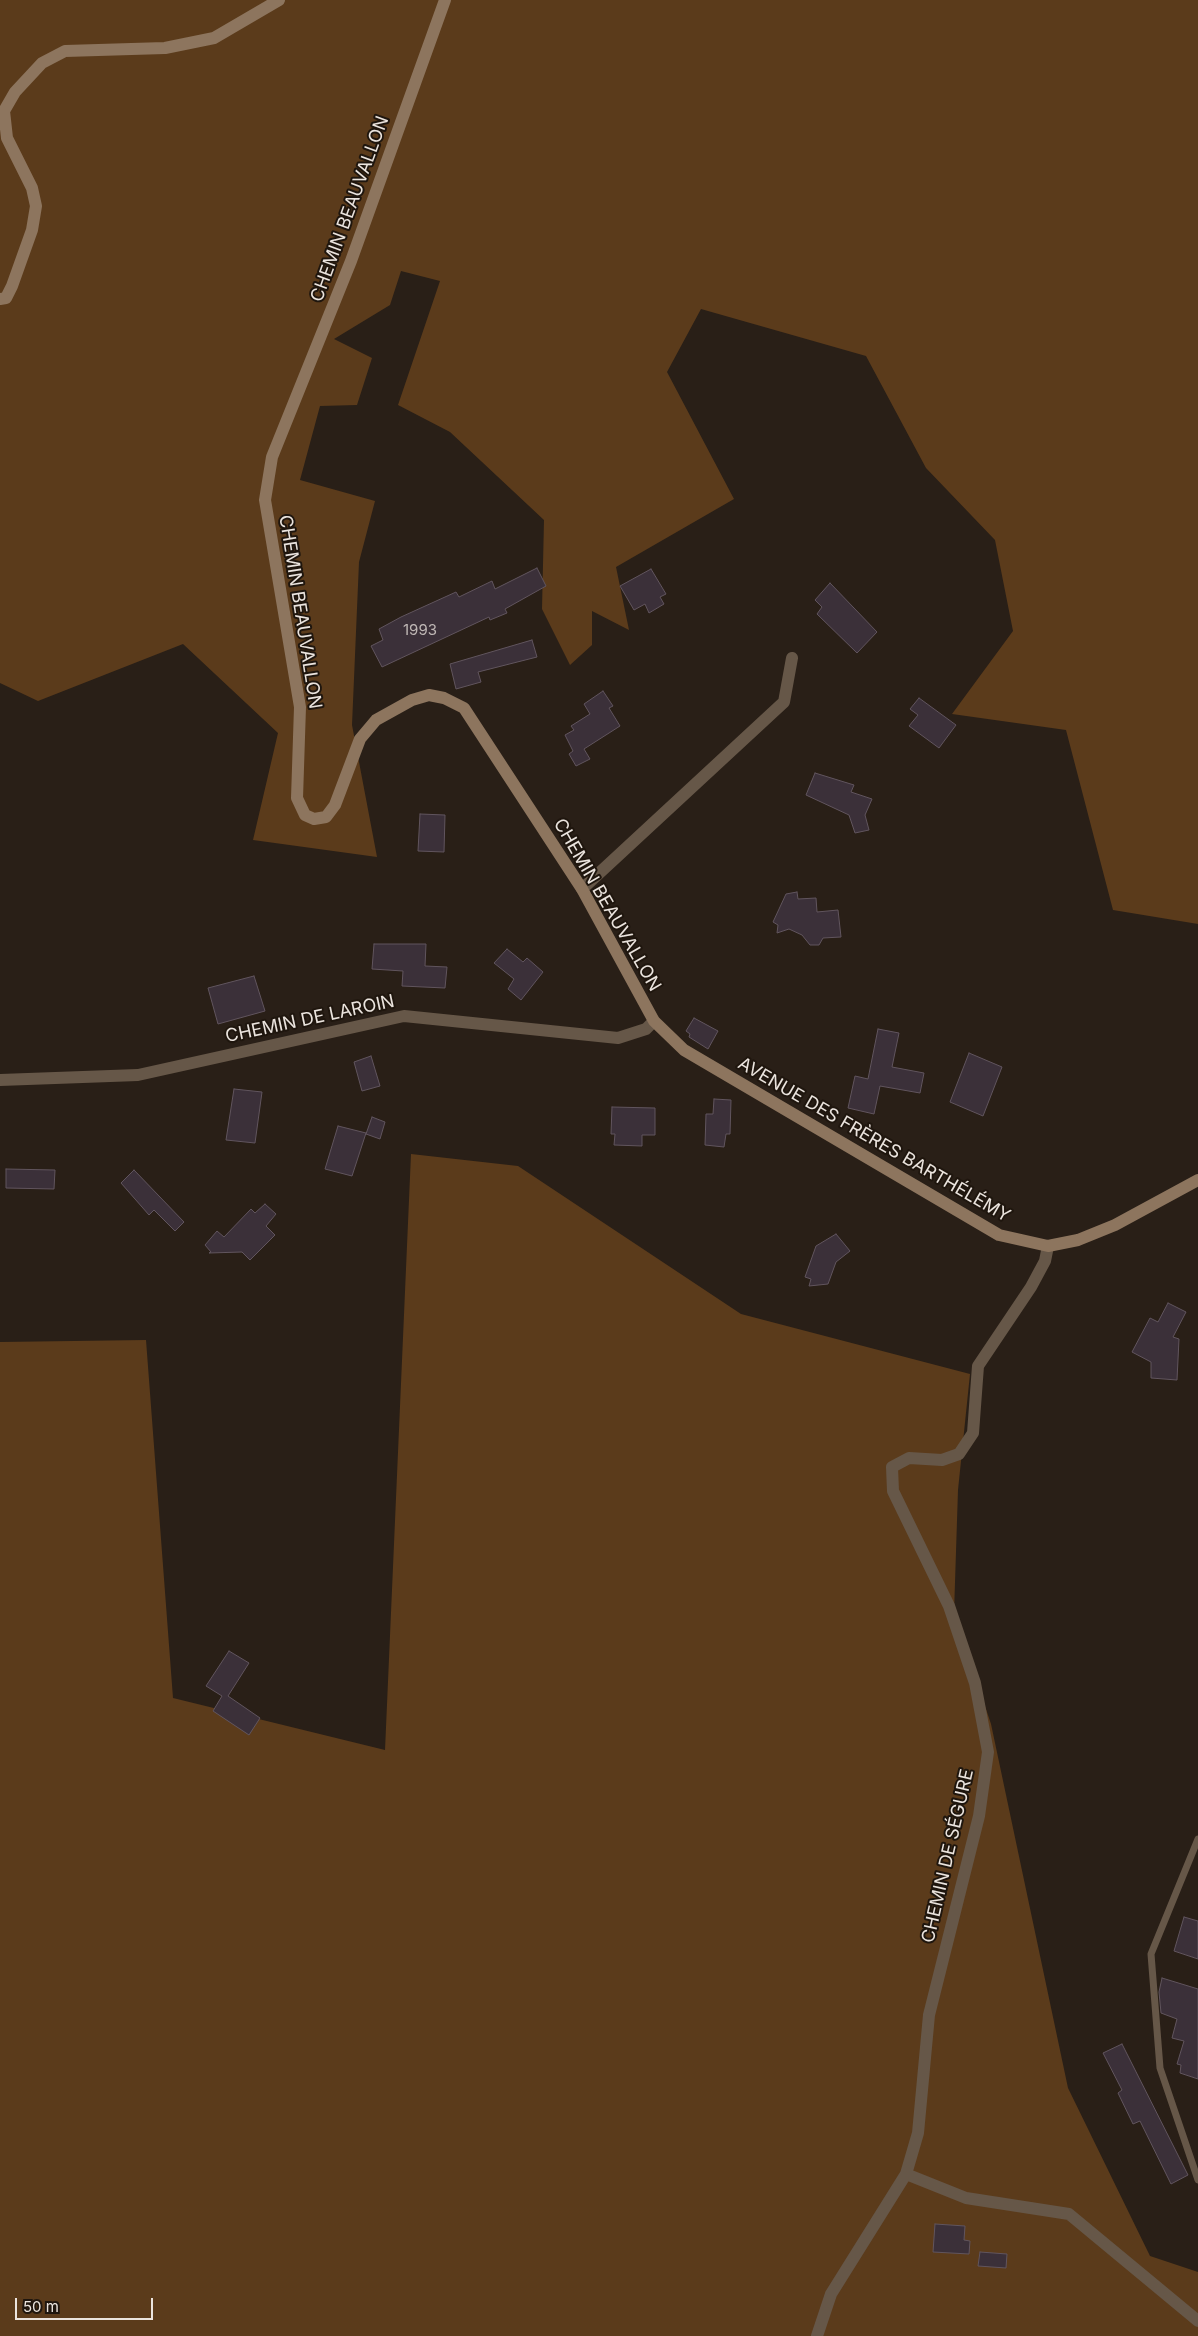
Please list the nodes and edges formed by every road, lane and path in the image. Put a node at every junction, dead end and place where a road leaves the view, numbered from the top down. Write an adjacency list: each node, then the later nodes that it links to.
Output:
1 (279, 0): 3 (street)
2 (445, 0): 5 (street, CHEMIN BEAUVALLON)
3 (0, 299)
4 (792, 658): 5 (street)
5 (582, 889): 6 (street, CHEMIN BEAUVALLON)
6 (654, 1021): 7 (street, CHEMIN DE LAROIN); 9 (street, AVENUE DES FRÈRES BARTHÉLÉMY)
7 (0, 1080)
8 (1198, 1180): 9 (street, AVENUE DES FRÈRES BARTHÉLÉMY)
9 (1048, 1246): 11 (street, CHEMIN DE SÉGURE)
10 (1198, 1839): 12 (lane)
11 (906, 2174): 13 (street); 14 (street, CHEMIN DE SÉGURE)
12 (1198, 2180)
13 (1198, 2321)
14 (816, 2336)

